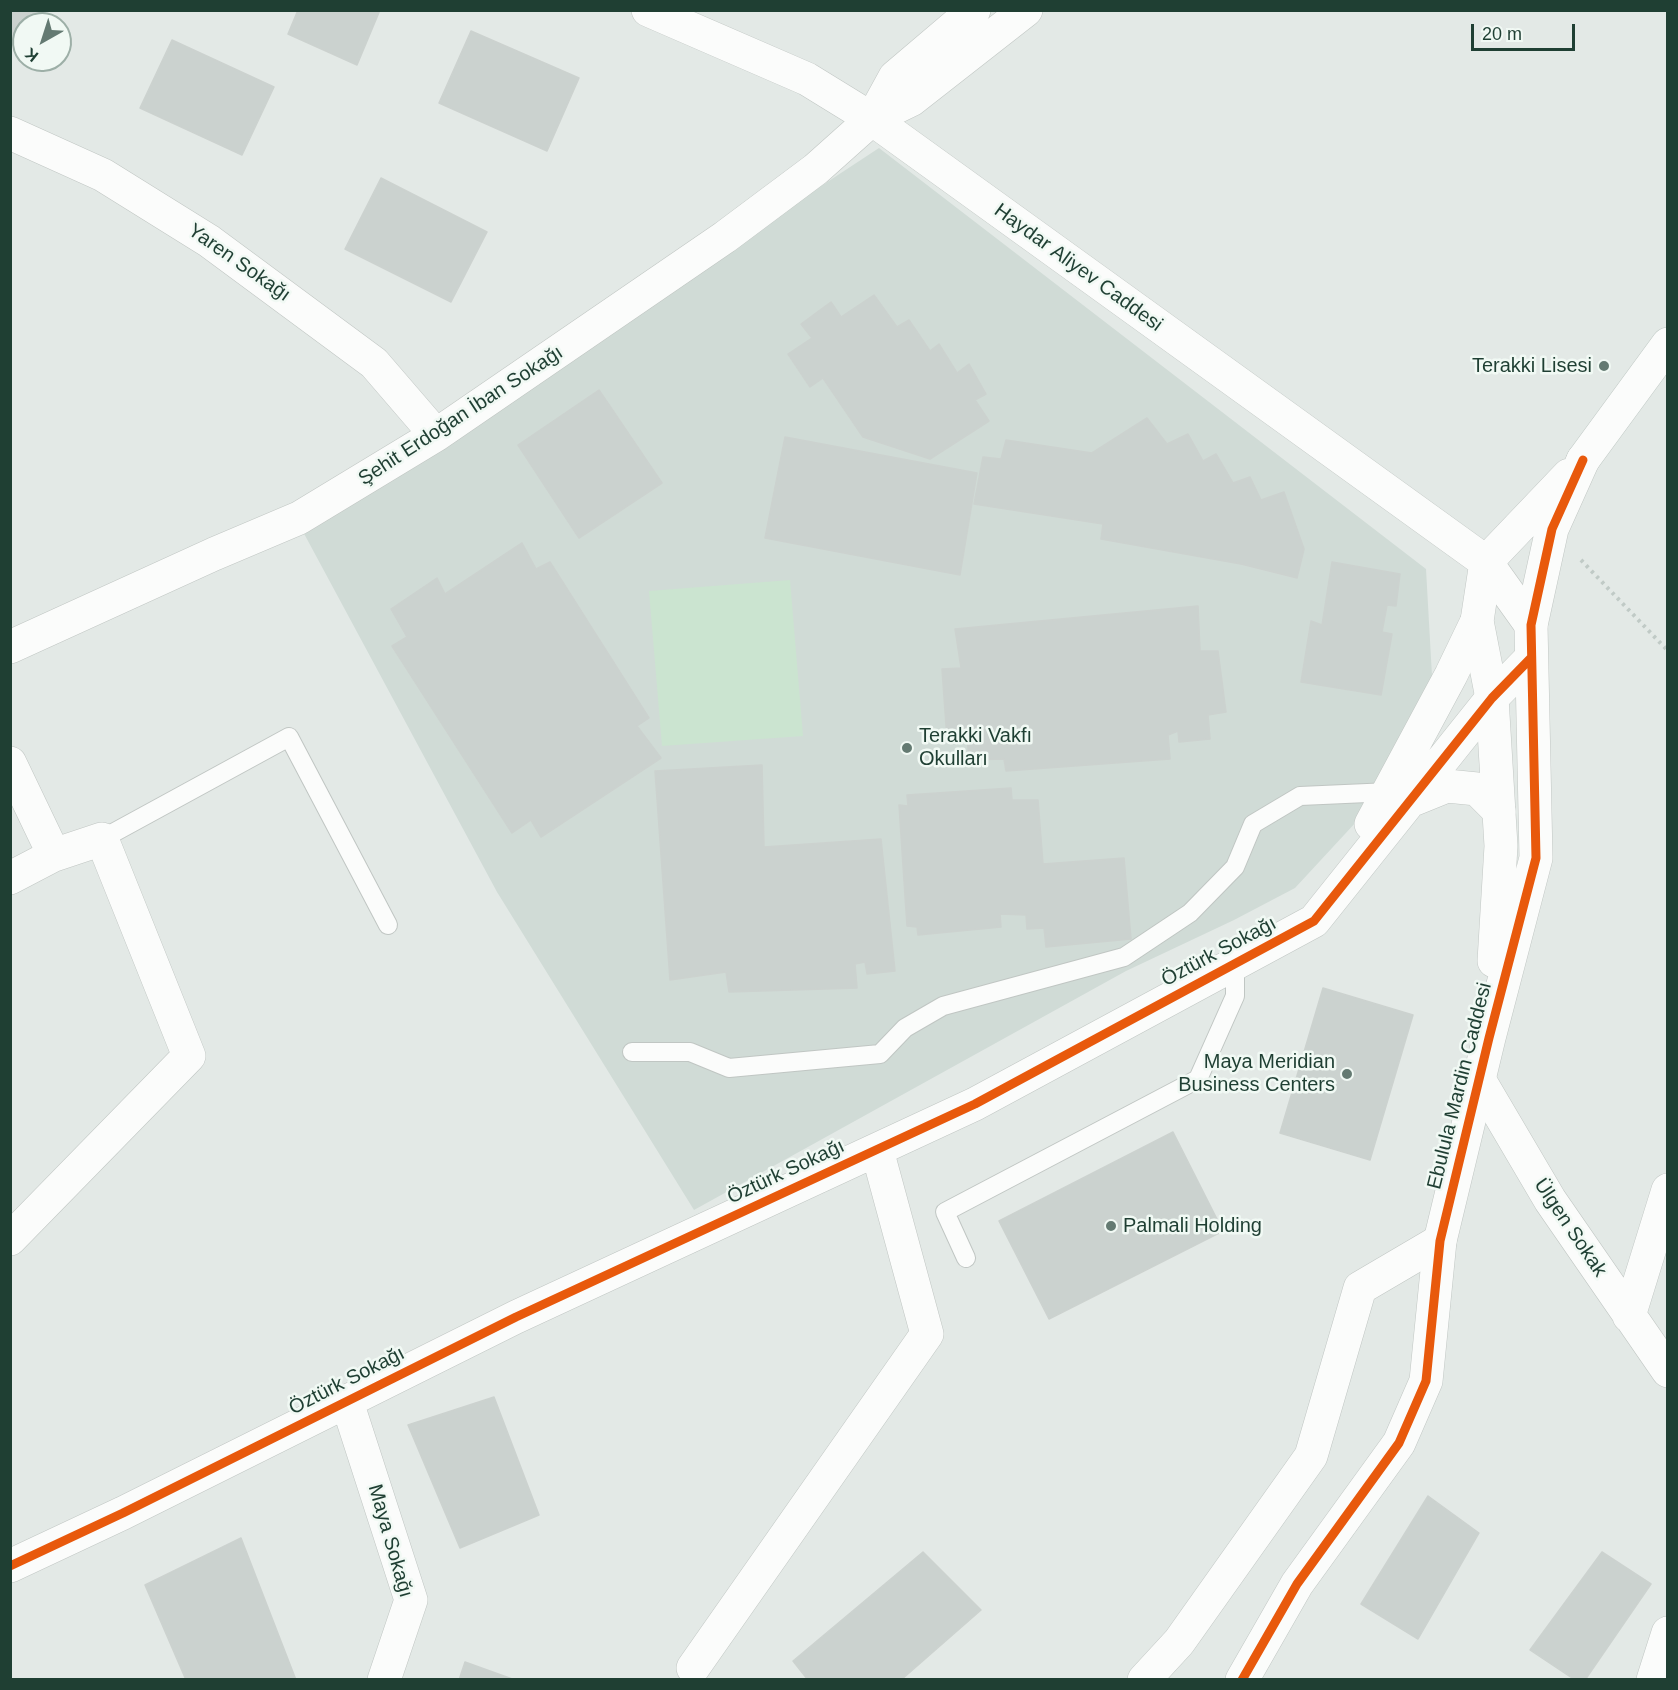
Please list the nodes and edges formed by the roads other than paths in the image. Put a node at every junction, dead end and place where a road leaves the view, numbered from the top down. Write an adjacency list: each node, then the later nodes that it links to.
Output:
1 (648, 10): 4 (street, Haydar Aliyev Caddesi)
2 (974, 10): 4 (street)
3 (1026, 10): 4 (street)
4 (872, 119): 7 (street, Şehit Erdoğan İban Sokağı); 9 (street, Haydar Aliyev Caddesi)
5 (10, 133): 7 (street, Yaren Sokağı)
6 (1668, 344): 8 (street, Ebulula Mardin Caddesi)
7 (436, 435): 12 (street, Şehit Erdoğan İban Sokağı)
8 (1583, 460): 9 (street); 11 (street, Ebulula Mardin Caddesi)
9 (1486, 562): 10 (street); 11 (street, Haydar Aliyev Caddesi)
10 (1477, 621): 14 (street); 16 (street, Öztürk Sokağı)
11 (1531, 625): 13 (street, Ebulula Mardin Caddesi)
12 (10, 647)
13 (1531, 658): 14 (street, Öztürk Sokağı); 23 (street, Ebulula Mardin Caddesi)
14 (1492, 698): 16 (street, Öztürk Sokağı); 17 (street)
15 (10, 763): 19 (street)
16 (1400, 796): 17 (street); 22 (street, Öztürk Sokağı); 24 (lane)
17 (1498, 811): 23 (street)
18 (102, 839): 19 (street); 21 (lane); 28 (street)
19 (54, 855): 20 (street)
20 (10, 878)
21 (388, 926)
22 (1235, 964): 26 (street, Öztürk Sokağı); 30 (lane)
23 (1489, 1038): 25 (street, Ebulula Mardin Caddesi)
24 (632, 1052)
25 (1480, 1080): 29 (street, Ebulula Mardin Caddesi); 31 (street, Ülgen Sokak)
26 (877, 1149): 33 (street, Öztürk Sokağı); 36 (street)
27 (1668, 1190): 31 (street)
28 (10, 1239)
29 (1440, 1241): 38 (street); 39 (street, Ebulula Mardin Caddesi)
30 (966, 1258)
31 (1629, 1316): 32 (street, Ülgen Sokak)
32 (1668, 1371)
33 (347, 1402): 34 (street, Öztürk Sokağı); 37 (street, Maya Sokağı)
34 (10, 1566)
35 (1667, 1637): 40 (street)
36 (693, 1668)
37 (384, 1680)
38 (1144, 1680)
39 (1242, 1680)
40 (1653, 1680)

